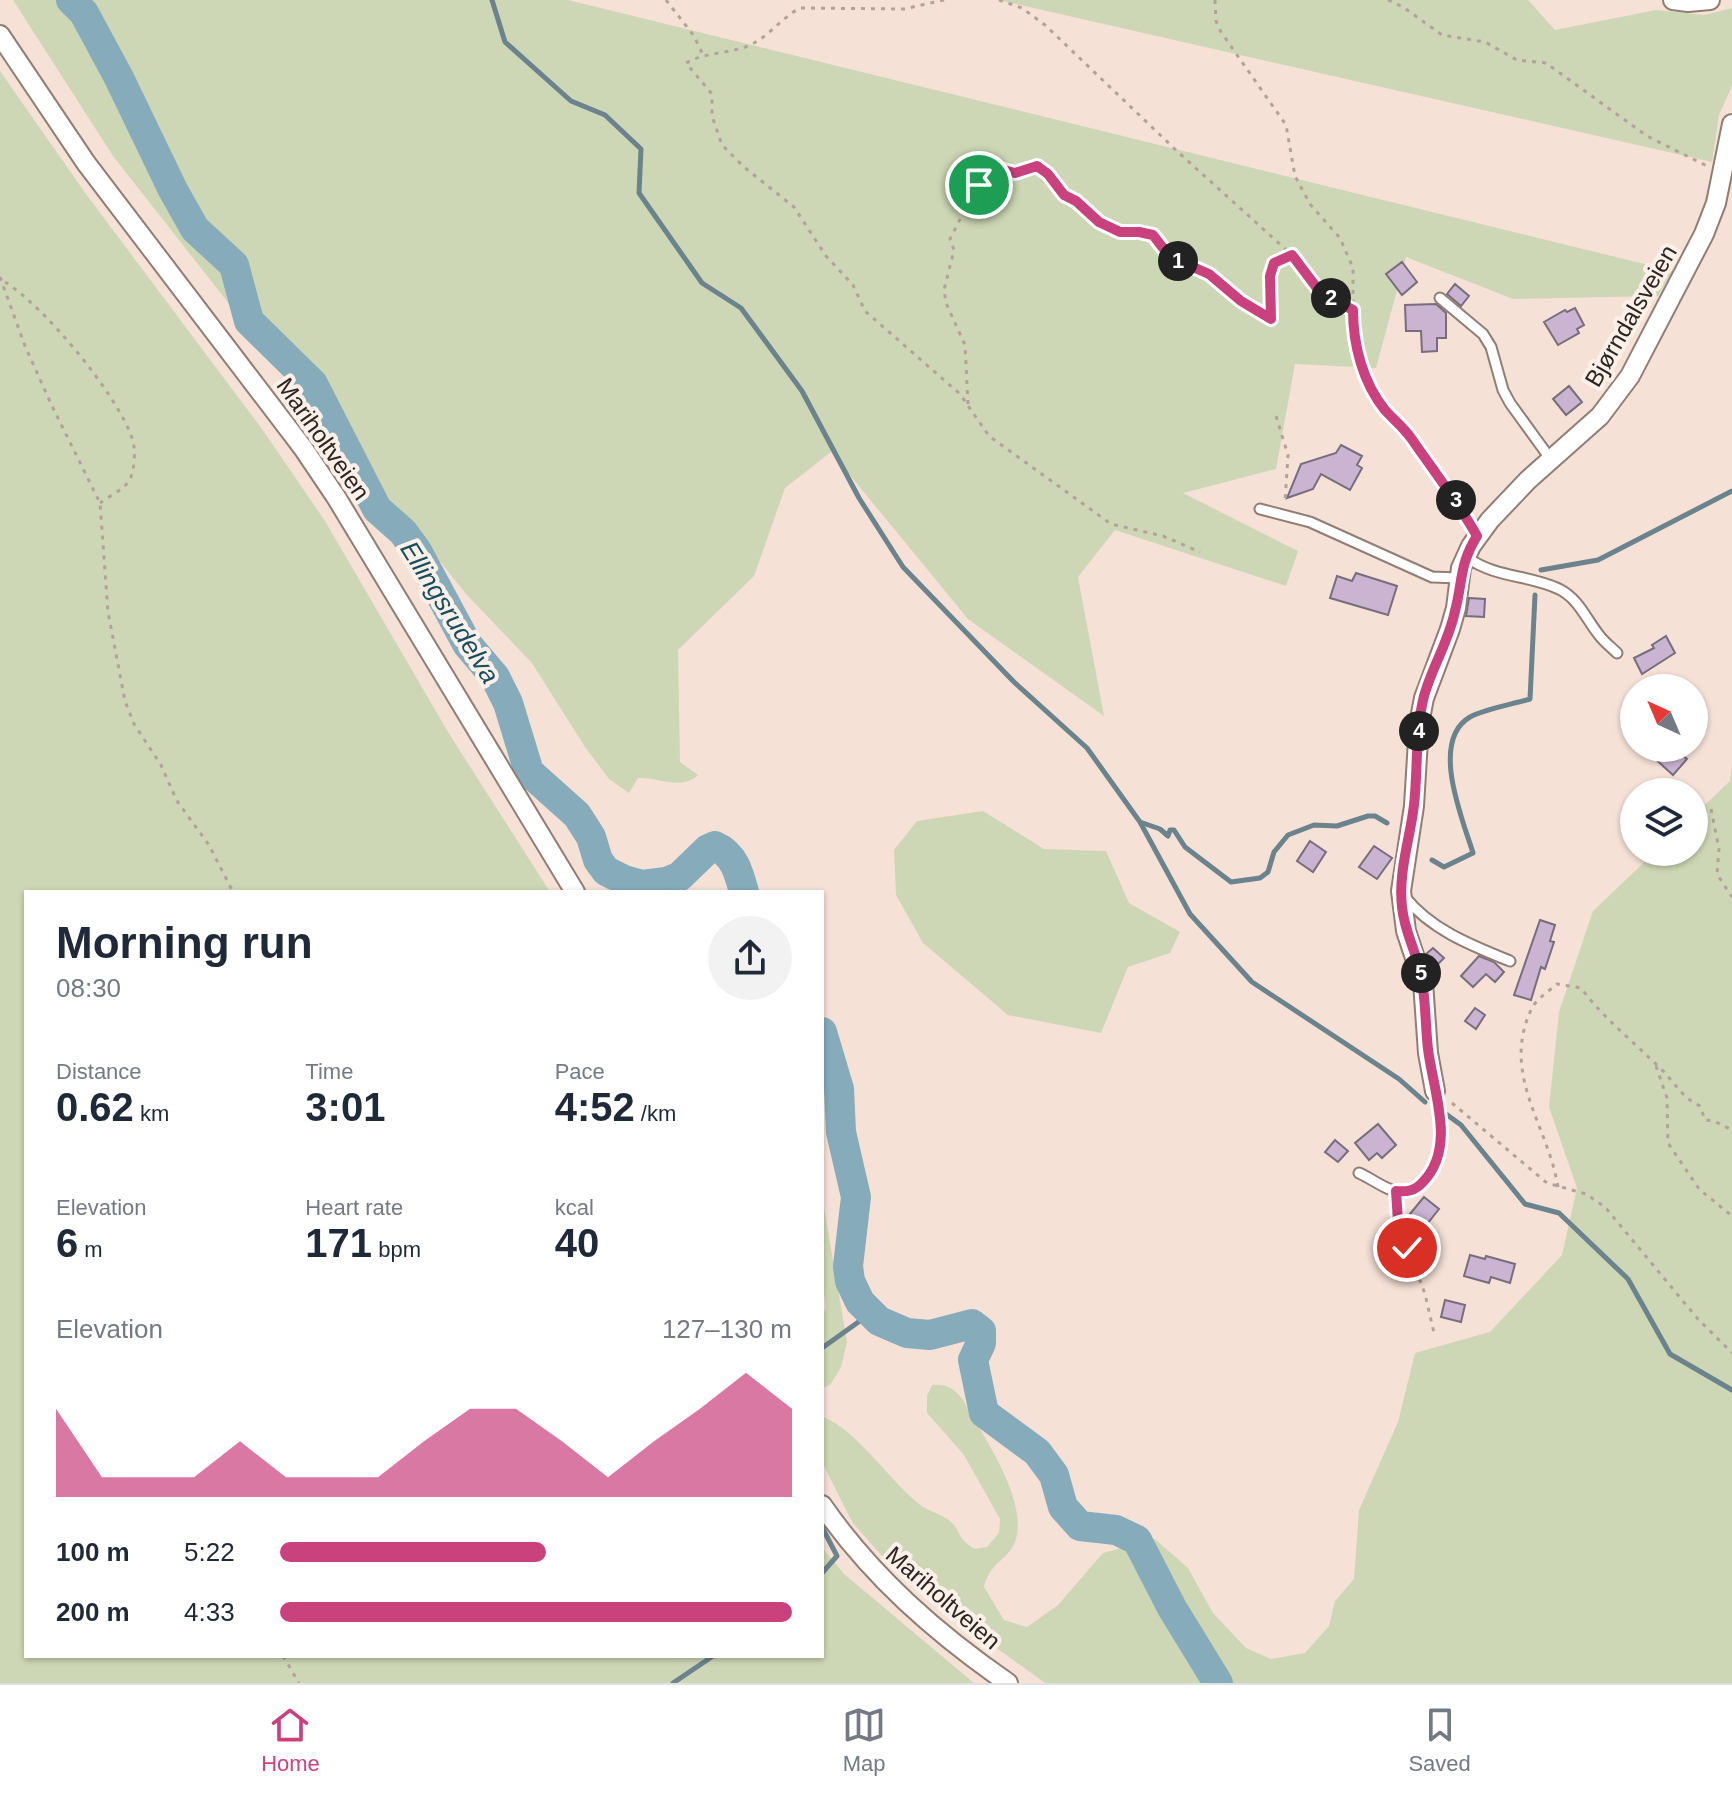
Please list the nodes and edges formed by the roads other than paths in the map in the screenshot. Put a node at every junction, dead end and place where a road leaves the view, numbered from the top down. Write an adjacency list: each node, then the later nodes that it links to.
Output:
1 (1710, 0): 2 (street)
2 (1683, 1)
3 (0, 35): 12 (street, Mariholtveien)
4 (1732, 124): 5 (street, Bjørndalsveien)
5 (1724, 185): 7 (street, Bjørndalsveien)
6 (1440, 298): 7 (lane)
7 (1552, 461): 9 (street, Bjørndalsveien)
8 (1260, 509): 10 (lane)
9 (1466, 557): 10 (street, Bjørndalsveien); 11 (lane)
10 (1459, 578): 13 (street, Bjørndalsveien)
11 (1617, 653)
12 (574, 890)
13 (1401, 891): 14 (lane); 15 (street, Bjørndalsveien)
14 (1510, 961)
15 (1435, 1091): 16 (lane)
16 (1359, 1173)
17 (824, 1508): 18 (street, Mariholtveien)
18 (1008, 1683)

